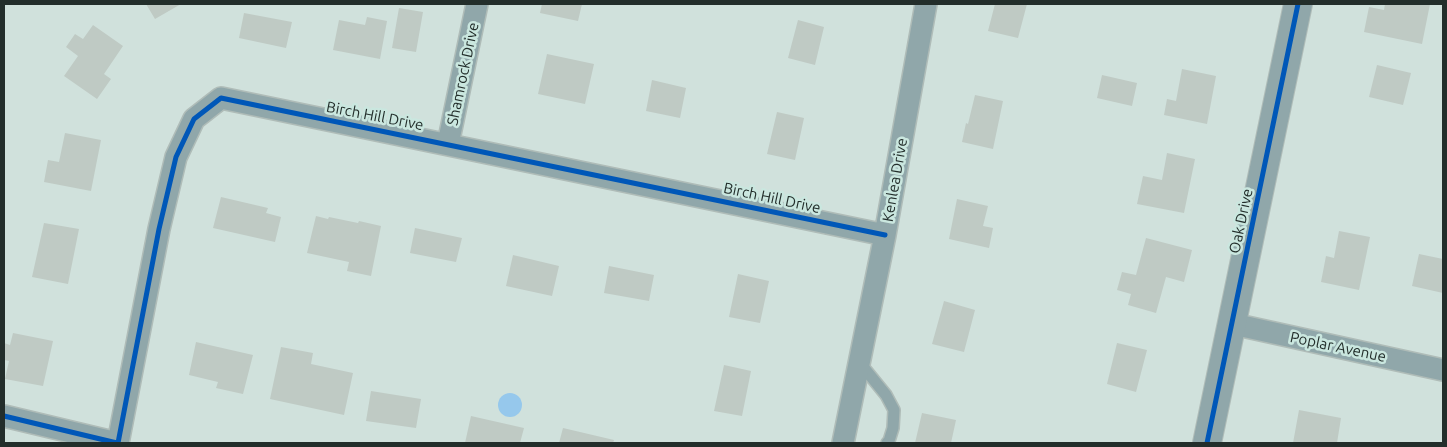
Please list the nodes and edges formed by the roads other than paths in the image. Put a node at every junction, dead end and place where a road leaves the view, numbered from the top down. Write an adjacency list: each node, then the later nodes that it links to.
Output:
1 (477, 4): 4 (street, Shamrock Drive)
2 (926, 4): 5 (street, Kenlea Drive)
3 (1298, 4): 6 (street, Oak Drive)
4 (448, 144): 5 (street, Birch Hill Drive); 10 (street, Birch Hill Drive)
5 (885, 235): 7 (street, Kenlea Drive)
6 (1233, 324): 8 (street, Poplar Avenue); 13 (street, Oak Drive)
7 (860, 363): 11 (street, Kenlea Drive); 12 (lane)
8 (1443, 370)
9 (4, 416): 10 (street)
10 (117, 443)
11 (843, 443)
12 (887, 443)
13 (1208, 443)

